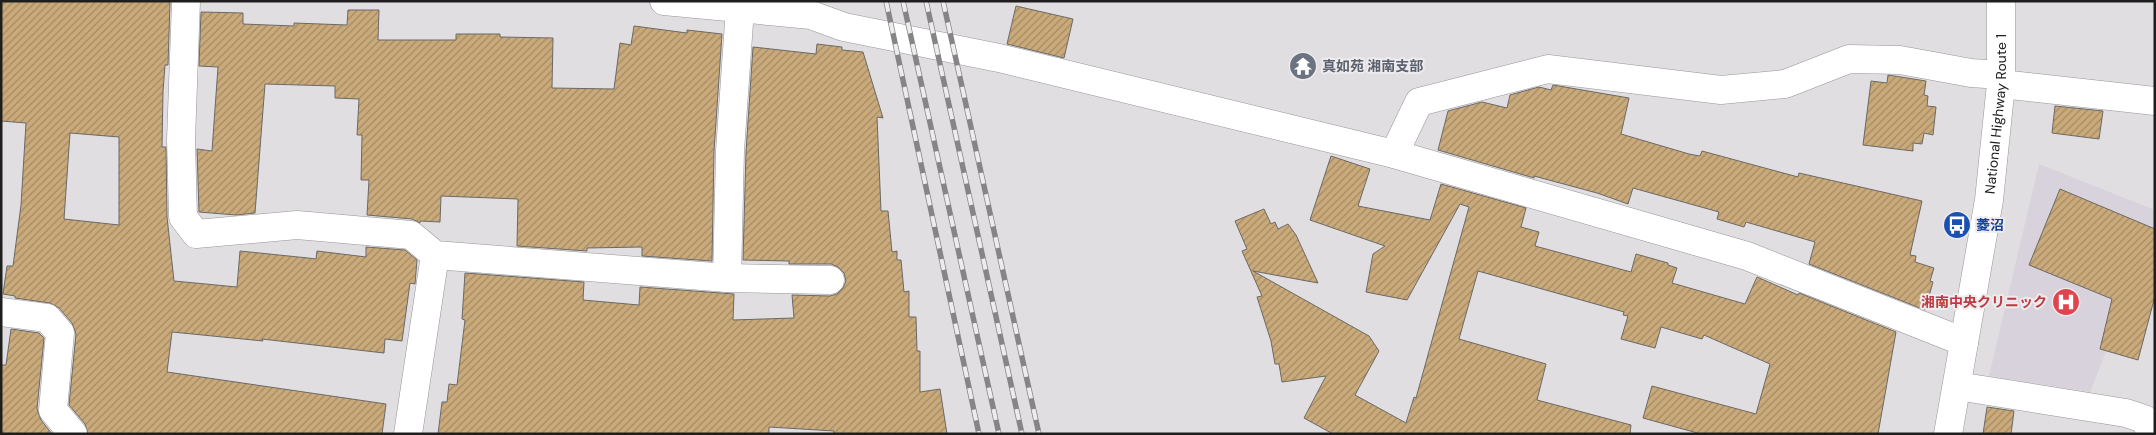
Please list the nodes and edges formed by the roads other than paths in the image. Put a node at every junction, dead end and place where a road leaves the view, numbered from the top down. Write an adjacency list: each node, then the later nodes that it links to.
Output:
1 (186, 1): 8 (main road)
2 (664, 1): 4 (main road)
3 (2001, 1): 5 (main road, National Highway Route 1)
4 (740, 8): 7 (main road); 9 (main road)
5 (2001, 79): 6 (main road); 7 (main road); 12 (main road, National Highway Route 1)
6 (2155, 101)
7 (1394, 154): 12 (main road)
8 (436, 255): 9 (main road); 16 (main road)
9 (726, 278): 10 (main road)
10 (830, 280)
11 (1, 312): 15 (main road)
12 (1964, 342): 13 (main road, National Highway Route 1)
13 (1957, 386): 14 (main road); 17 (main road, National Highway Route 1)
14 (2150, 419)
15 (73, 434)
16 (408, 434)
17 (1948, 434)

